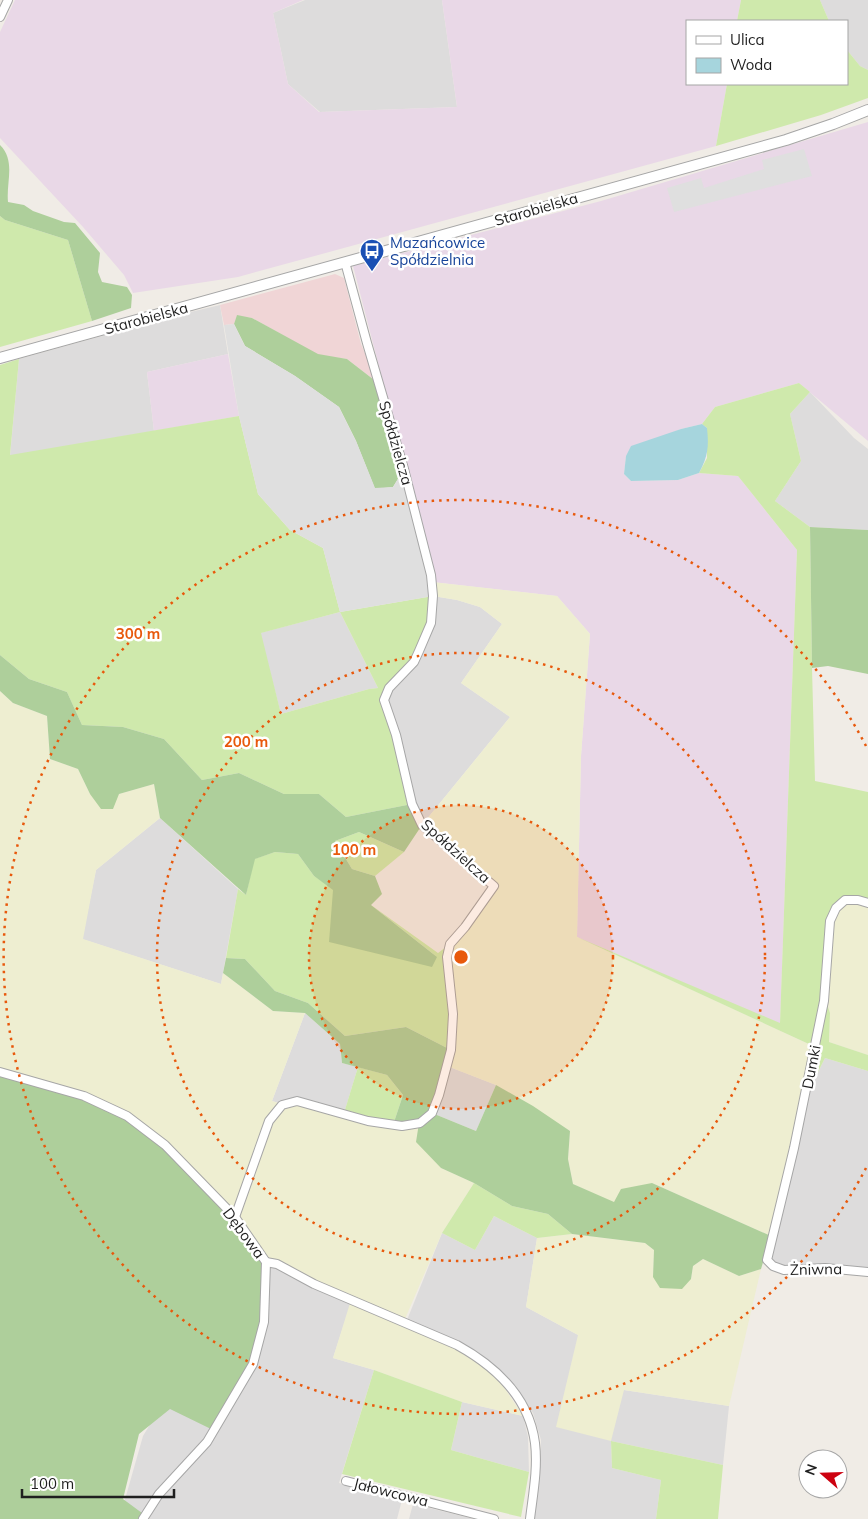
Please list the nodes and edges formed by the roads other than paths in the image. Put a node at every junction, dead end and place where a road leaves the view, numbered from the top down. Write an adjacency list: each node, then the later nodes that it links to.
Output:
1 (8, 0): 2 (street)
2 (0, 16)
3 (868, 110): 4 (street, Starobielska)
4 (345, 262): 5 (street, Starobielska); 8 (street, Spółdzielcza)
5 (0, 358)
6 (868, 902): 9 (street, Dumki)
7 (0, 1072): 8 (street, Dębowa)
8 (235, 1217): 10 (street, Dębowa)
9 (767, 1260): 11 (street, Żniwna)
10 (266, 1262): 13 (street, Dębowa); 15 (street)
11 (868, 1272)
12 (346, 1481): 14 (street, Jałowcowa)
13 (143, 1519)
14 (494, 1519)
15 (530, 1519)

